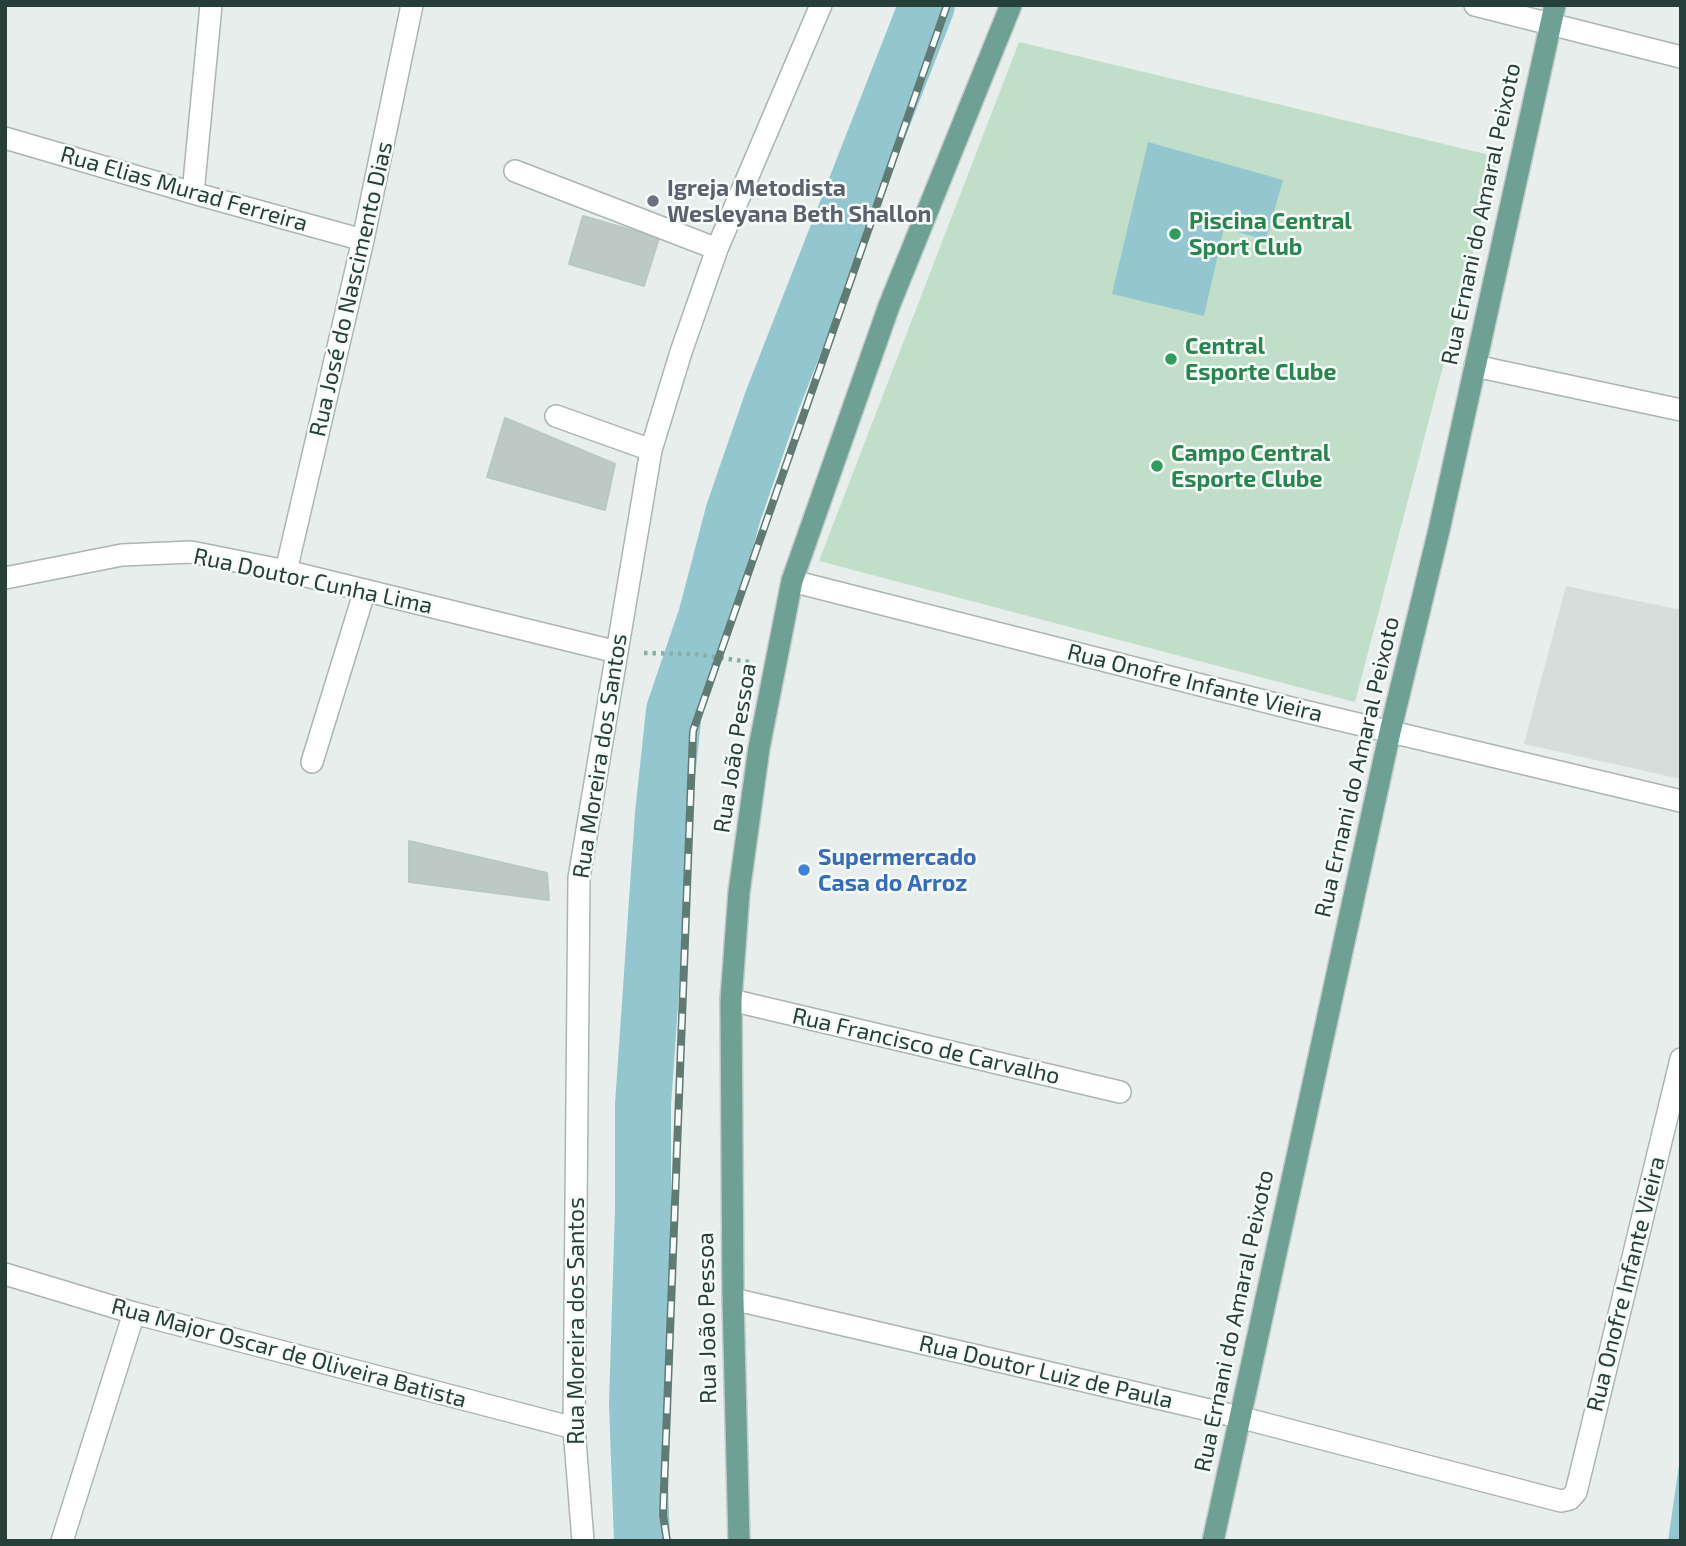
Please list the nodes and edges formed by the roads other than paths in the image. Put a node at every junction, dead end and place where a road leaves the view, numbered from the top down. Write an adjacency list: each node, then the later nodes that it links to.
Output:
1 (211, 5): 10 (street)
2 (412, 5): 11 (street, Rua José do Nascimento Dias)
3 (821, 5): 12 (street, Rua Moreira dos Santos)
4 (1011, 5): 19 (main road, Rua João Pessoa)
5 (1475, 5): 6 (street)
6 (1552, 14): 7 (street); 13 (main road, Rua Ernani do Amaral Peixoto)
7 (1681, 57)
8 (5, 138): 10 (street, Rua Elias Murad Ferreira)
9 (515, 171): 12 (street)
10 (192, 193): 11 (street, Rua Elias Murad Ferreira)
11 (363, 240): 17 (street, Rua José do Nascimento Dias)
12 (717, 249): 16 (street, Rua Moreira dos Santos)
13 (1475, 366): 14 (street); 22 (main road, Rua Ernani do Amaral Peixoto)
14 (1681, 410)
15 (556, 416): 16 (street)
16 (651, 450): 21 (street, Rua Moreira dos Santos)
17 (286, 571): 18 (street, Rua Doutor Cunha Lima); 20 (street, Rua Doutor Cunha Lima)
18 (5, 578)
19 (792, 581): 22 (street, Rua Onofre Infante Vieira); 25 (main road, Rua João Pessoa)
20 (365, 590): 21 (street, Rua Doutor Cunha Lima); 23 (street)
21 (617, 652): 32 (street, Rua Moreira dos Santos)
22 (1390, 732): 24 (street, Rua Onofre Infante Vieira); 31 (main road, Rua Ernani do Amaral Peixoto)
23 (312, 761)
24 (1681, 801)
25 (732, 1000): 27 (street, Rua Francisco de Carvalho); 29 (main road, Rua João Pessoa)
26 (1681, 1059): 33 (street, Rua Onofre Infante Vieira)
27 (1120, 1092)
28 (5, 1275): 30 (street, Rua Major Oscar de Oliveira Batista)
29 (733, 1299): 31 (street, Rua Doutor Luiz de Paula); 36 (main road, Rua João Pessoa)
30 (134, 1313): 32 (street, Rua Major Oscar de Oliveira Batista); 34 (street)
31 (1239, 1417): 33 (street, Rua Doutor Luiz de Paula); 37 (main road, Rua Ernani do Amaral Peixoto)
32 (574, 1428): 35 (street, Rua Moreira dos Santos)
33 (1561, 1501)
34 (62, 1541)
35 (583, 1541)
36 (739, 1541)
37 (1213, 1541)

